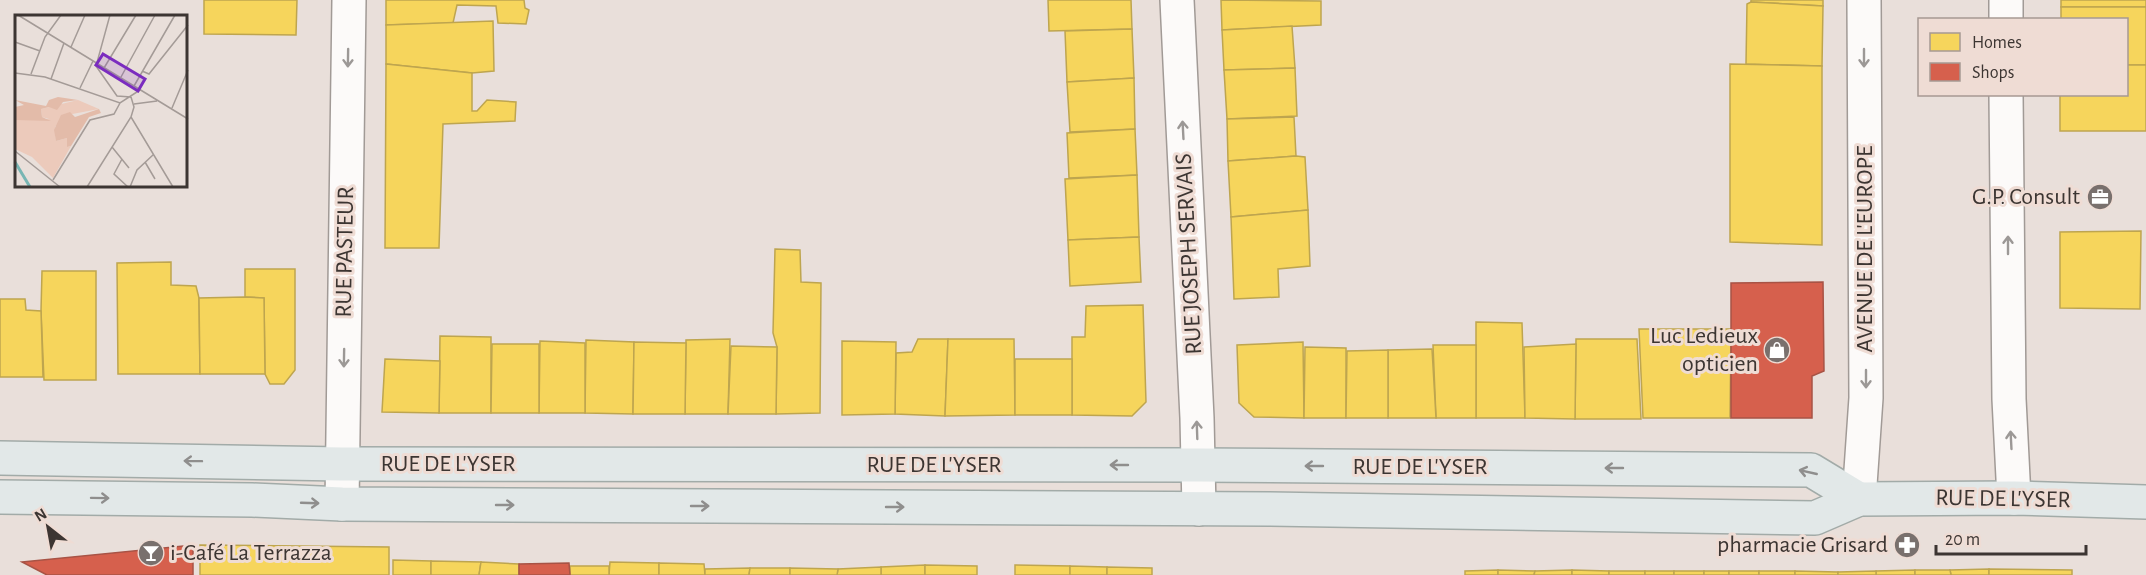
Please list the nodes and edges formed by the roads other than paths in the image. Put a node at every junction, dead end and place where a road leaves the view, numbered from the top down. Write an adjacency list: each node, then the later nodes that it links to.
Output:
1 (349, 0): 8 (street, RUE PASTEUR, one-way to 8)
2 (1177, 0): 9 (street, RUE JOSEPH SERVAIS, one-way to 2)
3 (1863, 0): 12 (street, AVENUE DE L'EUROPE, one-way to 12)
4 (2006, 0): 5 (street)
5 (2006, 18)
6 (2006, 96): 11 (street, one-way to 6)
7 (0, 458): 8 (main road, RUE DE L'YSER, one-way to 7)
8 (342, 464): 9 (main road, RUE DE L'YSER, one-way to 8); 14 (street, RUE PASTEUR)
9 (1198, 465): 12 (main road, RUE DE L'YSER, one-way to 9); 15 (street, RUE JOSEPH SERVAIS)
10 (0, 497): 14 (main road, RUE DE L'YSER, one-way to 14)
11 (2014, 498): 12 (main road, RUE DE L'YSER); 13 (main road, RUE DE L'YSER)
12 (1859, 499): 15 (main road, RUE DE L'YSER)
13 (2146, 502)
14 (342, 504): 15 (main road, RUE DE L'YSER, one-way to 15)
15 (1199, 509)

